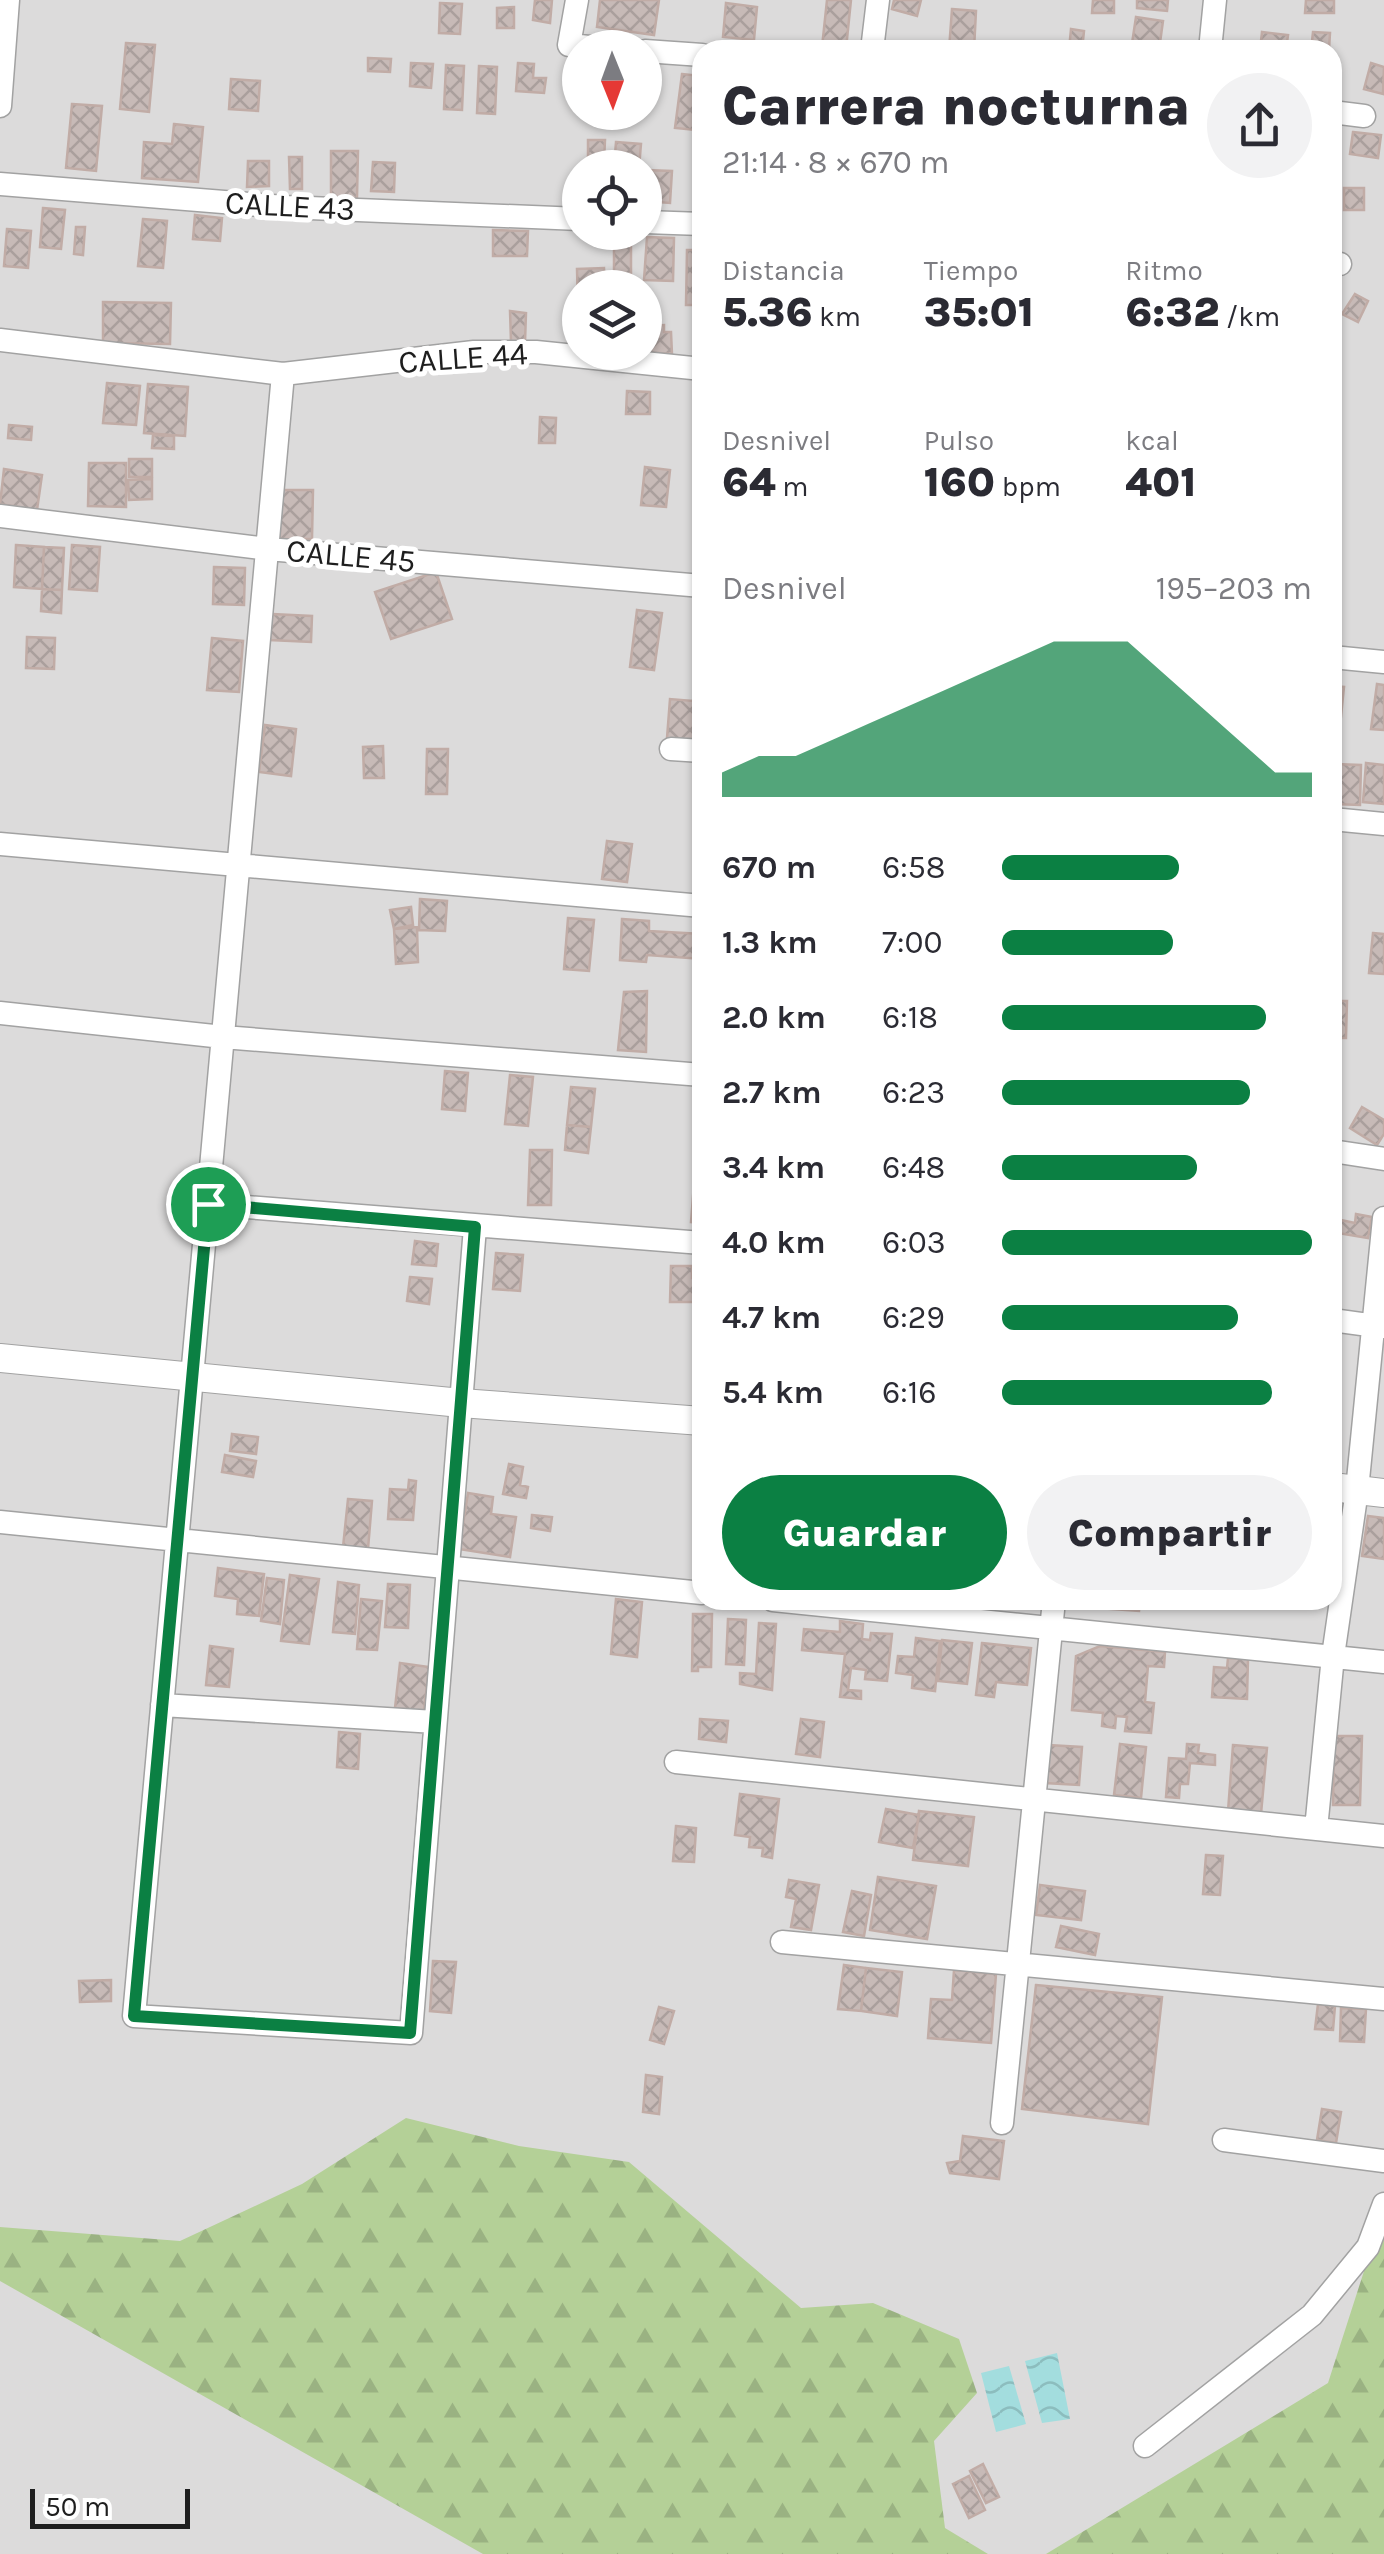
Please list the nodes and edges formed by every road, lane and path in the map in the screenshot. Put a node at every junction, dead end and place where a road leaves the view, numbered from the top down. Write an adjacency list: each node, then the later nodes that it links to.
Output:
1 (8, 0): 10 (street)
2 (577, 0): 5 (street)
3 (878, 0): 6 (street)
4 (1214, 0): 7 (street)
5 (572, 30)
6 (873, 40)
7 (1211, 40)
8 (662, 52): 9 (street)
9 (692, 54)
10 (0, 106)
11 (1342, 113): 12 (street)
12 (1364, 116)
13 (0, 184): 14 (street, CALLE 43)
14 (562, 218)
15 (662, 223): 16 (street)
16 (692, 224)
17 (0, 340): 19 (street, CALLE 44)
18 (692, 368): 19 (street, CALLE 44)
19 (284, 374): 21 (street)
20 (0, 516): 21 (street, CALLE 45)
21 (268, 549): 22 (street, CALLE 45); 30 (street)
22 (692, 585)
23 (1342, 658): 24 (street)
24 (1384, 662)
25 (671, 749): 26 (street)
26 (692, 750)
27 (1342, 820): 28 (street)
28 (1384, 824)
29 (0, 844): 30 (street)
30 (239, 866): 31 (street); 33 (street)
31 (692, 905)
32 (0, 1013): 33 (street)
33 (223, 1038): 34 (street); 37 (street)
34 (692, 1075)
35 (1342, 1153): 36 (street)
36 (1384, 1159)
37 (208, 1204): 39 (street); 44 (street)
38 (1384, 1218): 42 (street)
39 (475, 1227): 40 (street); 45 (street)
40 (692, 1242)
41 (1342, 1321): 42 (street)
42 (1378, 1326): 47 (street)
43 (0, 1358): 44 (street)
44 (192, 1379): 45 (street); 49 (street)
45 (461, 1404): 46 (street); 50 (street)
46 (692, 1420)
47 (1358, 1490): 52 (street)
48 (0, 1522): 49 (street)
49 (178, 1540): 50 (street); 59 (street)
50 (448, 1567): 51 (street); 60 (street)
51 (692, 1592)
52 (1342, 1596)
53 (873, 1610): 56 (street)
54 (1053, 1610): 56 (street)
55 (1340, 1610): 57 (street)
56 (1052, 1628): 57 (street); 62 (street)
57 (1333, 1656): 58 (street); 63 (street)
58 (1384, 1662)
59 (162, 1706): 60 (street); 60 (street)
60 (435, 1722)
61 (676, 1762): 62 (street)
62 (1034, 1800): 63 (street); 66 (street)
63 (1316, 1829): 64 (street)
64 (1384, 1836)
65 (782, 1942): 66 (street)
66 (1018, 1964): 67 (street); 68 (street)
67 (1384, 1999)
68 (1002, 2124)
69 (1224, 2140): 70 (street)
70 (1384, 2160)
71 (1384, 2204): 72 (street)
72 (1146, 2446)

